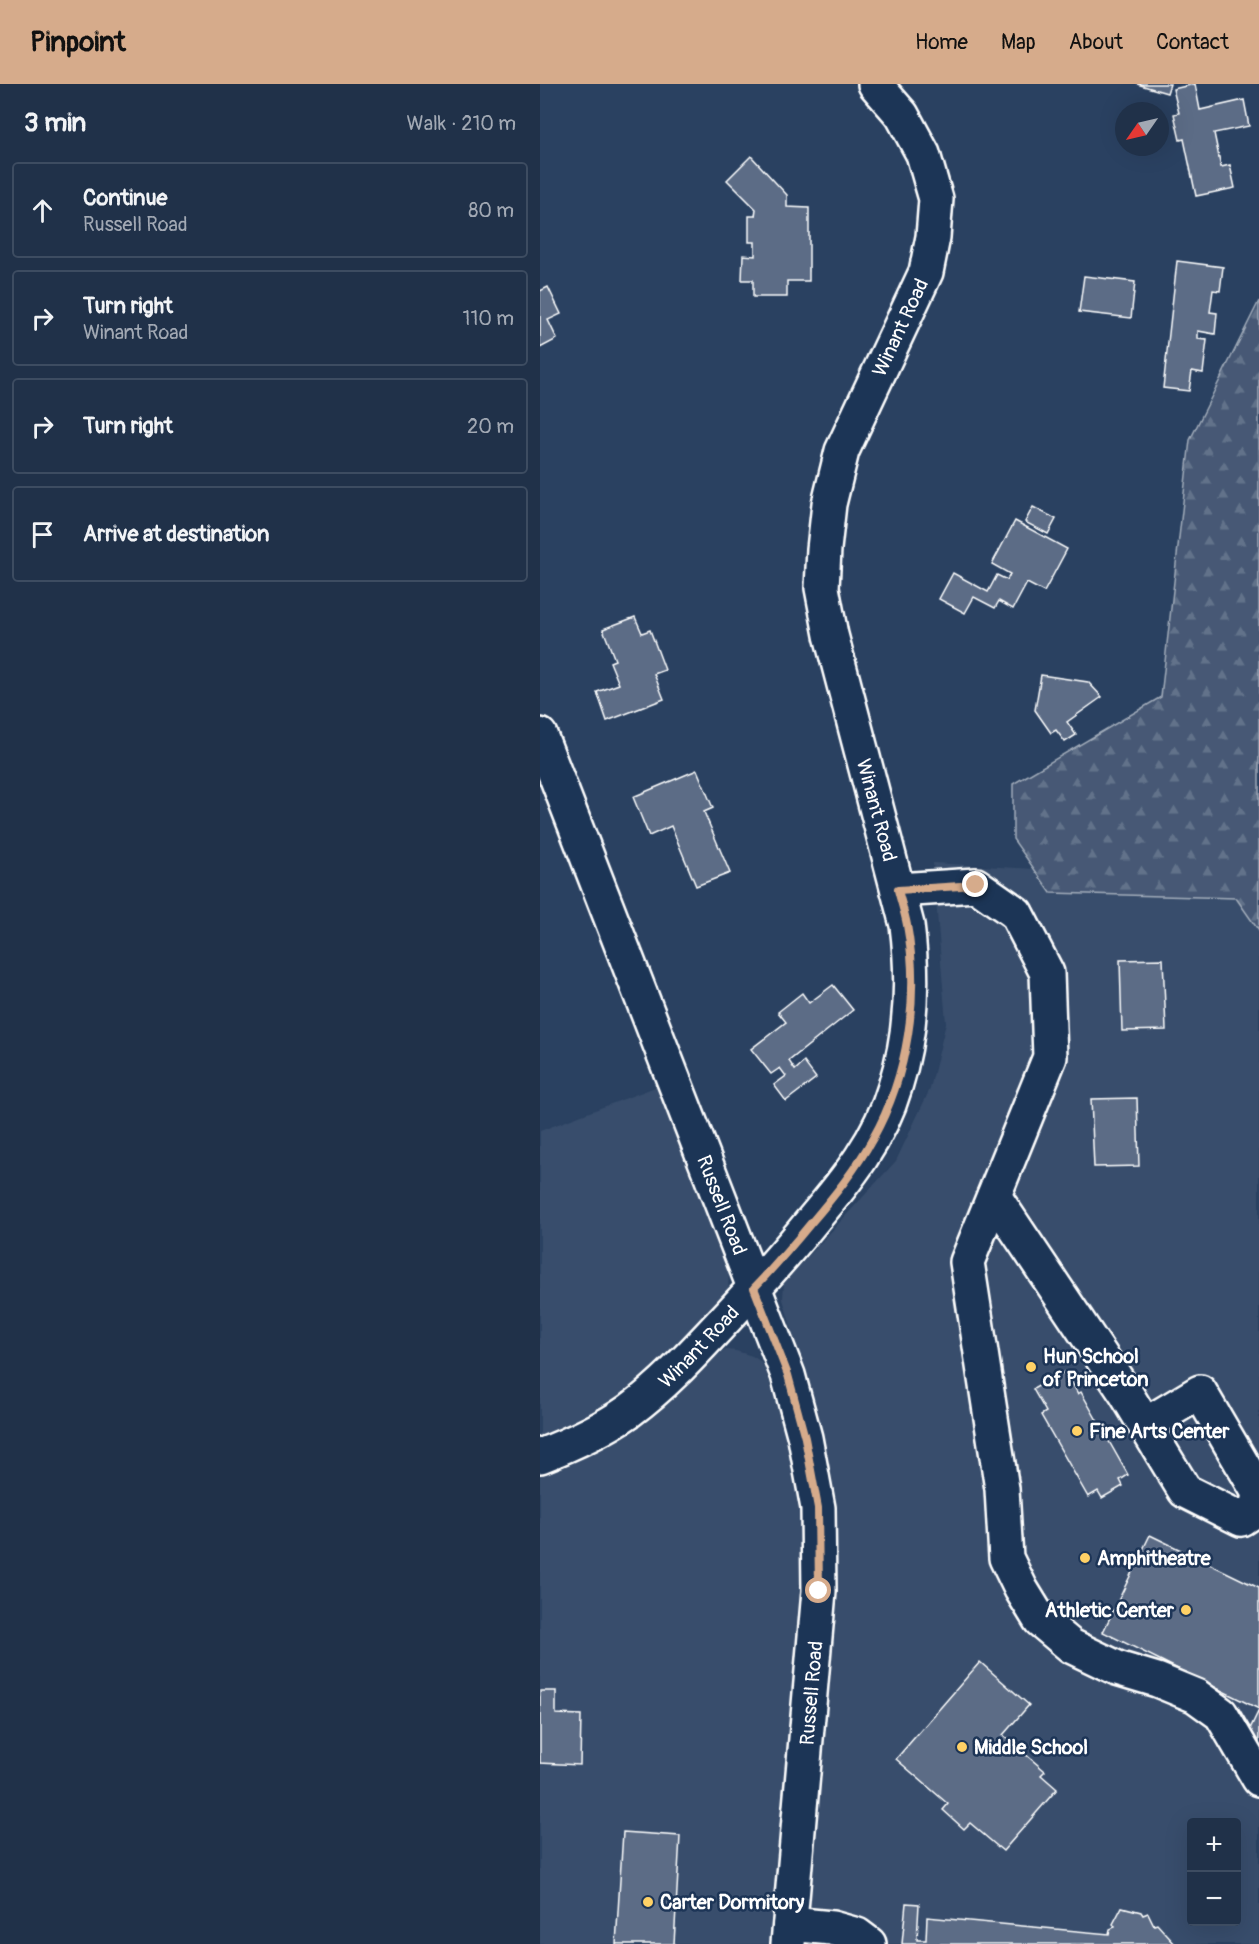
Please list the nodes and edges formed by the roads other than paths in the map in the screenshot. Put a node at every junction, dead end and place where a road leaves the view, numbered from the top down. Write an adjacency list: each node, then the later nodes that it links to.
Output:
1 (875, 84): 3 (street, Winant Road)
2 (540, 735): 5 (street, Russell Road)
3 (898, 890): 4 (street); 5 (street, Winant Road)
4 (994, 1196): 6 (street); 9 (street)
5 (754, 1288): 7 (street, Winant Road); 10 (street, Russell Road)
6 (1145, 1425): 8 (street); 8 (street)
7 (540, 1456)
8 (1259, 1494)
9 (1259, 1779)
10 (789, 1934): 11 (street)
11 (869, 1944)

